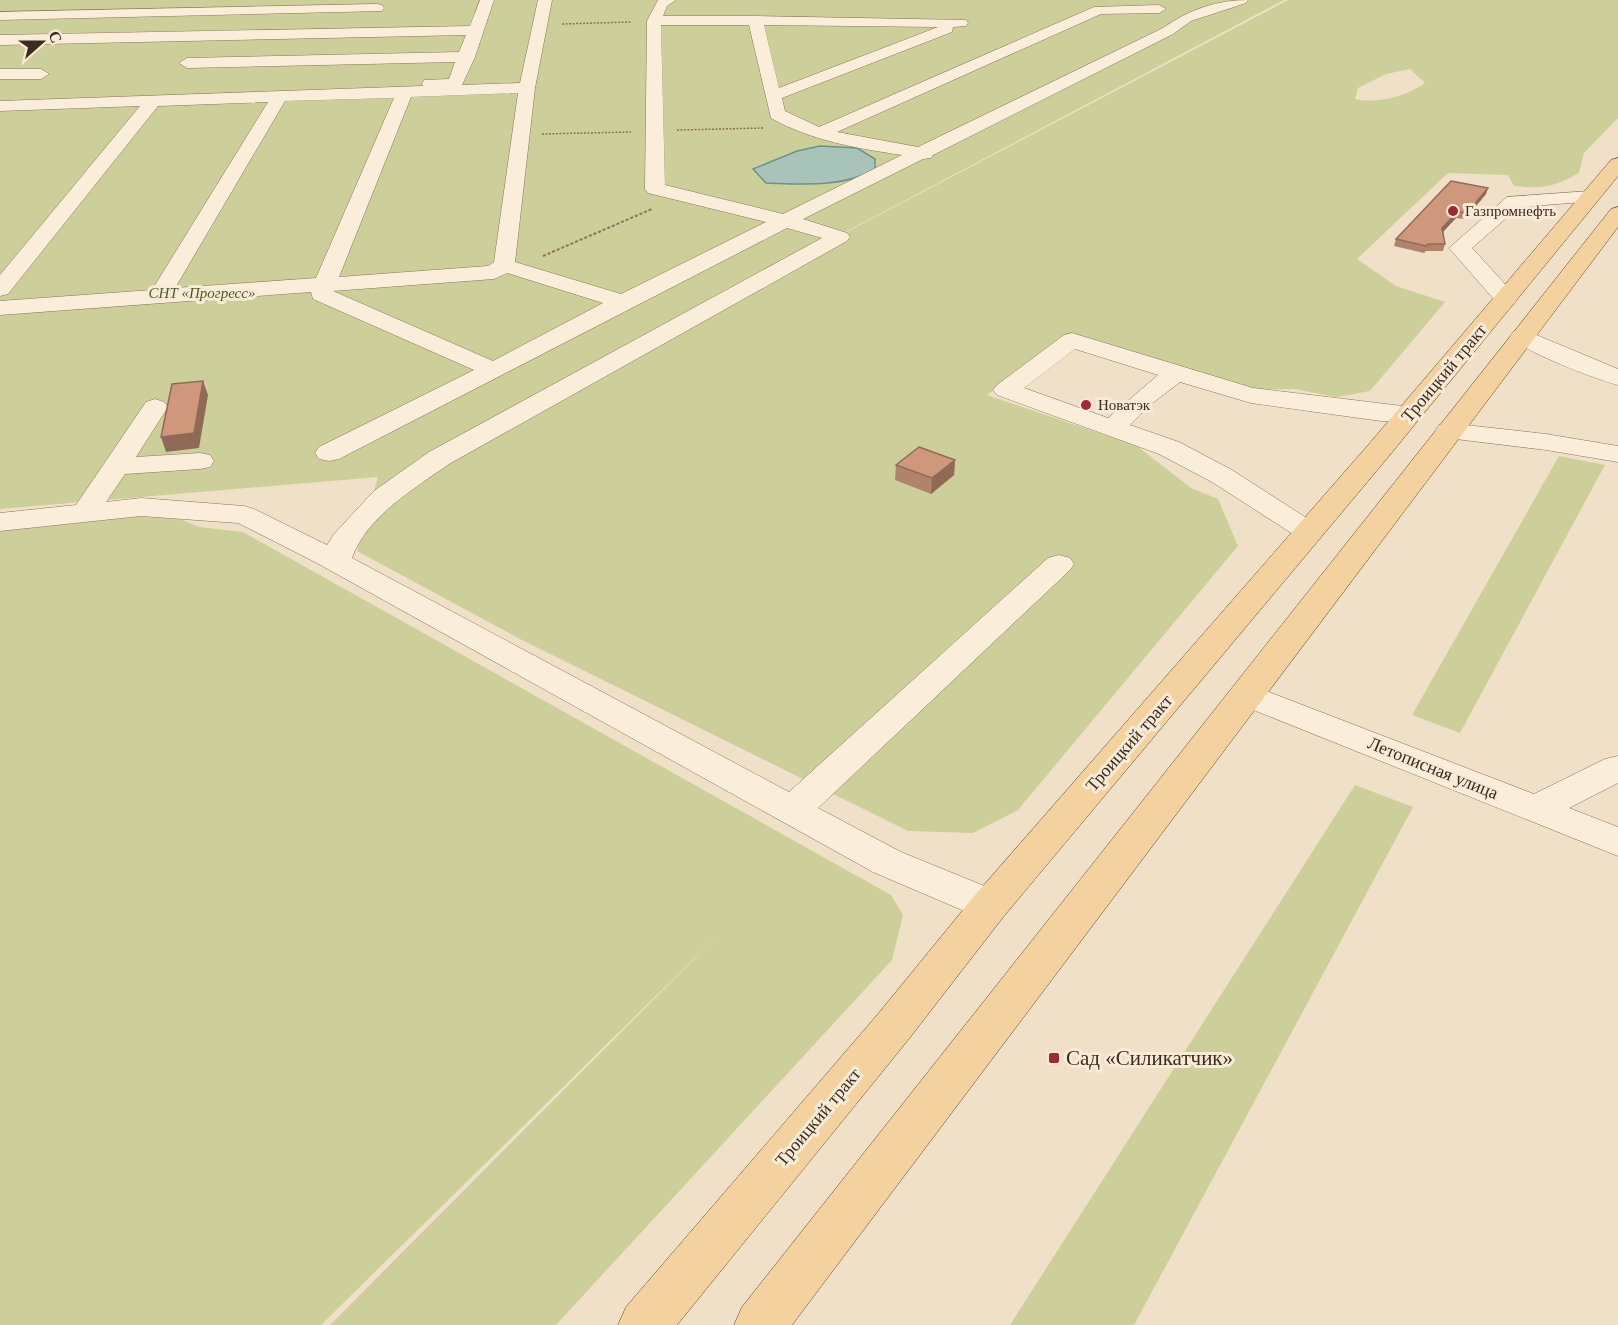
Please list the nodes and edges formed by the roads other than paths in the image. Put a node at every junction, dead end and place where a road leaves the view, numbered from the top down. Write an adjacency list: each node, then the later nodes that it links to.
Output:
1 (487, 0): 12 (street)
2 (545, 0): 20 (street)
3 (669, 0): 10 (street)
4 (1241, 0): 28 (street)
5 (237, 5): 6 (street); 8 (street); 13 (street)
6 (377, 8)
7 (1159, 9): 27 (street)
8 (0, 16)
9 (756, 20): 10 (street); 11 (street); 24 (street)
10 (654, 21): 31 (street)
11 (846, 21): 15 (street); 15 (street)
12 (476, 30): 13 (street); 16 (street)
13 (212, 35): 14 (street); 17 (street)
14 (0, 40)
15 (858, 52): 24 (street)
16 (466, 57): 17 (street); 21 (street)
17 (188, 63): 21 (street)
18 (0, 74): 19 (street)
19 (41, 74)
20 (527, 88): 22 (street); 32 (street)
21 (165, 89): 23 (street); 25 (street); 26 (street); 34 (street)
22 (405, 92): 23 (street); 33 (street)
23 (280, 96): 35 (street)
24 (773, 96): 27 (street)
25 (0, 98)
26 (0, 106)
27 (820, 133): 28 (street)
28 (924, 154): 31 (street)
29 (1618, 164): 30 (main road, Троицкий тракт)
30 (1604, 205): 36 (main road, Троицкий тракт); 36 (street); 39 (main road, Троицкий тракт)
31 (787, 221): 37 (street); 54 (street)
32 (509, 267): 33 (street); 37 (street)
33 (326, 284): 35 (street); 40 (street)
34 (0, 289)
35 (159, 297): 38 (street)
36 (1506, 299): 44 (main road, Троицкий тракт)
37 (622, 302): 40 (street)
38 (0, 308)
39 (1522, 336): 42 (street); 46 (main road, Троицкий тракт)
40 (494, 370): 47 (street)
41 (1176, 373): 44 (street); 45 (street); 45 (street)
42 (1618, 378)
43 (155, 406): 50 (street)
44 (1410, 414): 53 (main road, Троицкий тракт)
45 (1112, 428): 53 (street)
46 (1448, 431): 48 (street); 56 (main road, Троицкий тракт)
47 (329, 453)
48 (1618, 454)
49 (200, 461): 50 (street)
50 (116, 466): 51 (street)
51 (85, 513): 52 (street); 54 (street)
52 (0, 522)
53 (1309, 532): 61 (main road, Троицкий тракт)
54 (336, 562): 59 (street)
55 (1059, 564): 59 (street)
56 (1248, 695): 58 (street, Летописная улица); 63 (main road, Троицкий тракт)
57 (1618, 768): 58 (street)
58 (1536, 809): 60 (street, Летописная улица)
59 (793, 810): 61 (street)
60 (1618, 842)
61 (990, 905): 62 (main road, Троицкий тракт)
62 (644, 1325)
63 (760, 1325)

